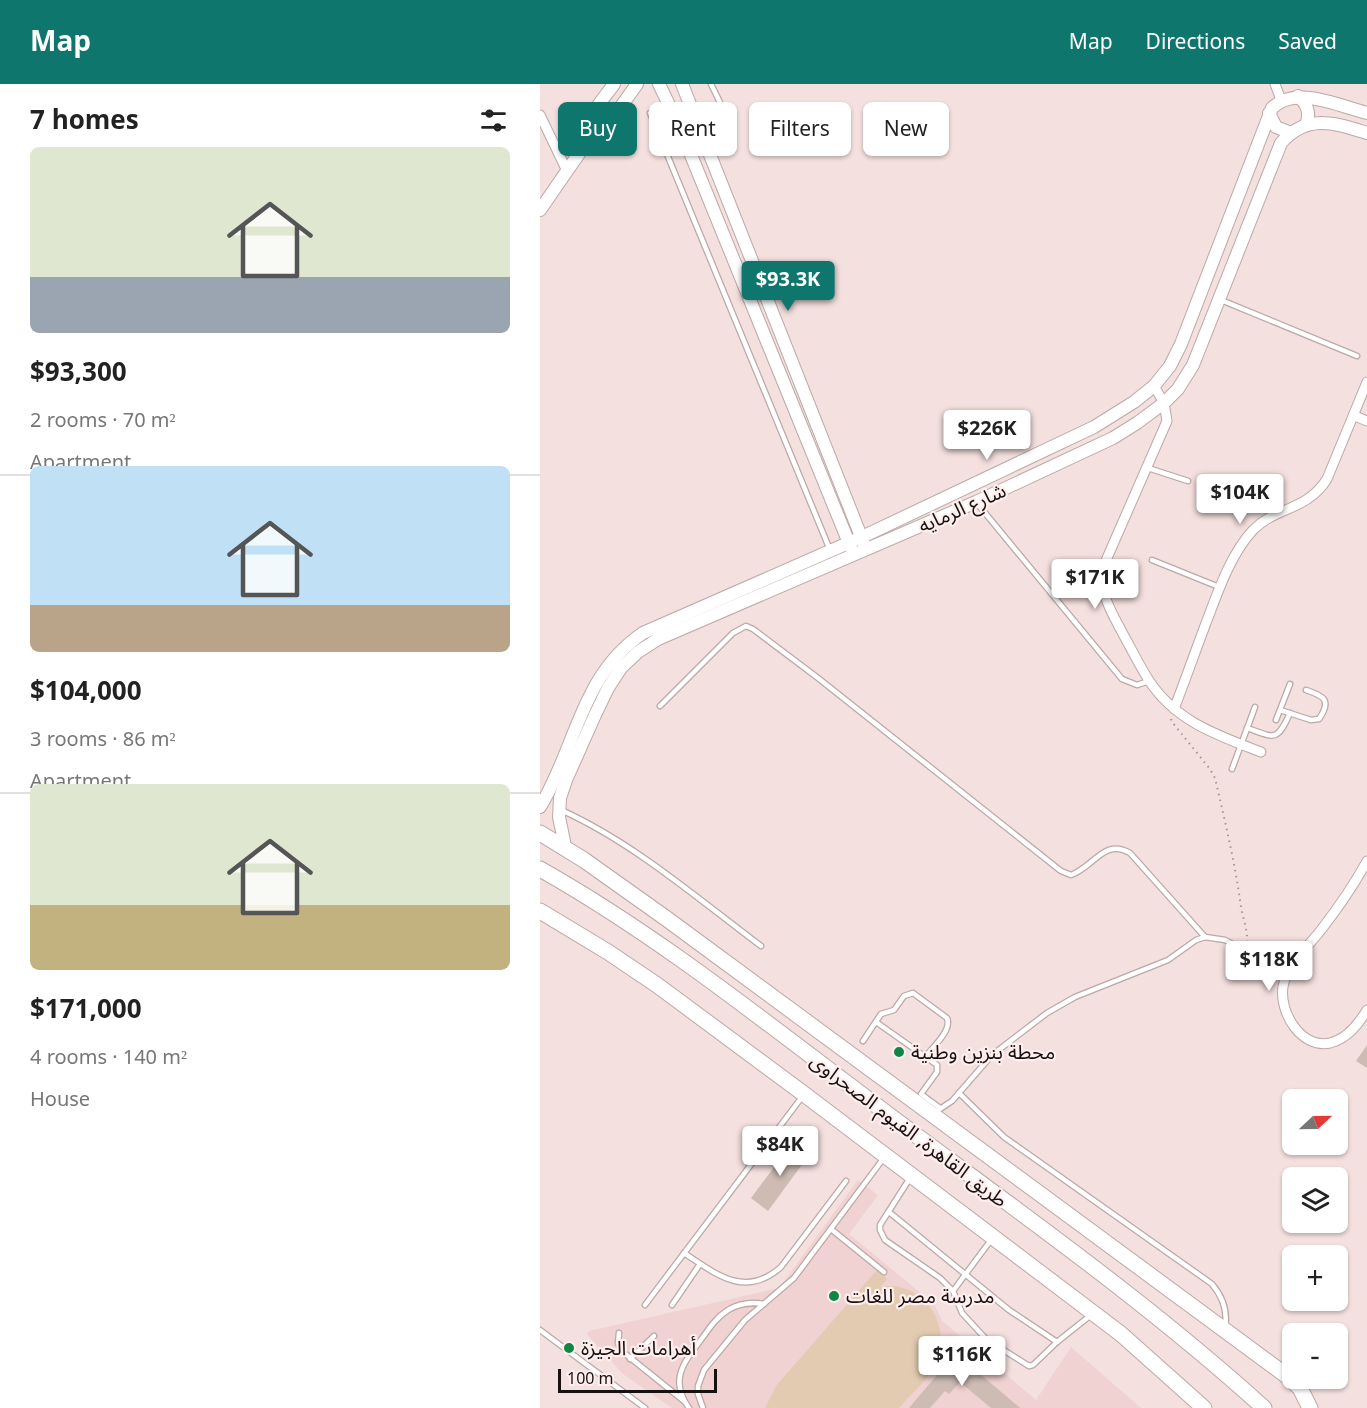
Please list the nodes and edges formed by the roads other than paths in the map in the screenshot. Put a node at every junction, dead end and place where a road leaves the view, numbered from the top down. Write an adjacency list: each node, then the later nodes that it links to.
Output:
1 (614, 84): 9 (street)
2 (637, 84): 10 (street)
3 (659, 84): 11 (street)
4 (682, 84): 12 (street)
5 (711, 84): 13 (lane)
6 (1275, 84): 8 (street)
7 (1298, 96): 8 (street); 15 (street); 17 (street)
8 (1281, 100): 14 (street, شارع الرمايه)
9 (602, 102)
10 (624, 102)
11 (668, 102)
12 (689, 102)
13 (720, 102)
14 (1269, 113): 18 (street); 29 (street, شارع الرمايه)
15 (1367, 113)
16 (540, 115): 24 (street)
17 (1306, 125): 18 (street, شارع الرمايه); 19 (street, شارع الرمايه)
18 (1291, 133): 26 (street, شارع الرمايه)
19 (1367, 133)
20 (577, 156): 24 (street)
21 (668, 156): 39 (lane)
22 (691, 156): 37 (street)
23 (710, 156): 36 (street)
24 (567, 171): 25 (street)
25 (540, 210)
26 (1220, 300): 27 (lane); 30 (street, شارع الرمايه)
27 (1357, 356)
28 (1367, 382): 31 (street)
29 (1154, 386): 30 (street); 36 (street, شارع الرمايه)
30 (1164, 404): 33 (street); 35 (street, شارع الرمايه)
31 (1355, 416): 32 (street); 43 (street)
32 (1367, 421)
33 (1148, 468): 34 (lane); 44 (street)
34 (1188, 481)
35 (976, 502): 38 (street, شارع الرمايه); 44 (lane)
36 (861, 537): 37 (street, شارع الرمايه); 38 (street)
37 (849, 543): 39 (street, شارع الرمايه); 40 (street)
38 (867, 550): 40 (street, شارع الرمايه)
39 (830, 551): 42 (lane); 57 (street, شارع الرمايه)
40 (854, 556): 42 (street, شارع الرمايه)
41 (1152, 560): 43 (lane)
42 (836, 564): 58 (street, شارع الرمايه)
43 (1219, 587): 49 (street)
44 (1149, 681): 49 (street)
45 (1290, 684): 50 (lane)
46 (1306, 690): 51 (lane)
47 (660, 706): 64 (lane)
48 (1255, 707): 53 (lane)
49 (1174, 709): 54 (street)
50 (1280, 710): 51 (lane); 52 (lane)
51 (1290, 713): 53 (lane)
52 (1276, 720)
53 (1247, 728): 54 (lane)
54 (1241, 744): 55 (street); 56 (lane)
55 (1261, 752)
56 (1232, 769)
57 (540, 807)
58 (559, 809): 60 (street, شارع الرمايه); 65 (lane)
59 (540, 833): 60 (main road)
60 (564, 847): 73 (main road)
61 (1367, 861): 66 (street)
62 (540, 869): 100 (main road, طريق القاهرة, الفيوم الصحراوى)
63 (540, 911): 72 (main road, طريق القاهرة, الفيوم الصحراوى)
64 (1205, 937): 66 (lane); 71 (lane)
65 (761, 946)
66 (1288, 974): 67 (street)
67 (1367, 1010)
68 (876, 1022): 69 (lane); 70 (lane); 70 (lane)
69 (863, 1041)
70 (926, 1056): 73 (lane)
71 (959, 1093): 73 (lane); 90 (lane)
72 (804, 1094): 74 (main road, طريق القاهرة, الفيوم الصحراوى); 80 (lane)
73 (936, 1112): 90 (main road)
74 (885, 1156): 75 (main road, طريق القاهرة, الفيوم الصحراوى); 78 (lane)
75 (912, 1176): 77 (lane); 79 (main road, طريق القاهرة, الفيوم الصحراوى)
76 (846, 1181): 81 (lane)
77 (889, 1212): 83 (lane); 84 (lane)
78 (831, 1229): 82 (lane); 85 (lane)
79 (993, 1238): 83 (lane); 88 (main road, طريق القاهرة, الفيوم الصحراوى)
80 (684, 1253): 81 (lane); 86 (lane)
81 (700, 1263): 87 (lane)
82 (884, 1272)
83 (966, 1274): 84 (lane); 93 (lane)
84 (953, 1291): 93 (lane)
85 (765, 1304): 95 (lane); 98 (lane)
86 (645, 1305)
87 (672, 1305)
88 (1094, 1313): 93 (lane); 99 (main road, طريق القاهرة, الفيوم الصحراوى)
89 (540, 1330): 96 (lane)
90 (1225, 1330): 101 (main road)
91 (619, 1333): 94 (lane)
92 (654, 1336): 94 (lane)
93 (1057, 1342)
94 (630, 1359): 95 (lane)
95 (684, 1401): 97 (lane)
96 (645, 1408)
97 (689, 1408)
98 (703, 1408)
99 (1204, 1408)
100 (1264, 1408)
101 (1310, 1408)

